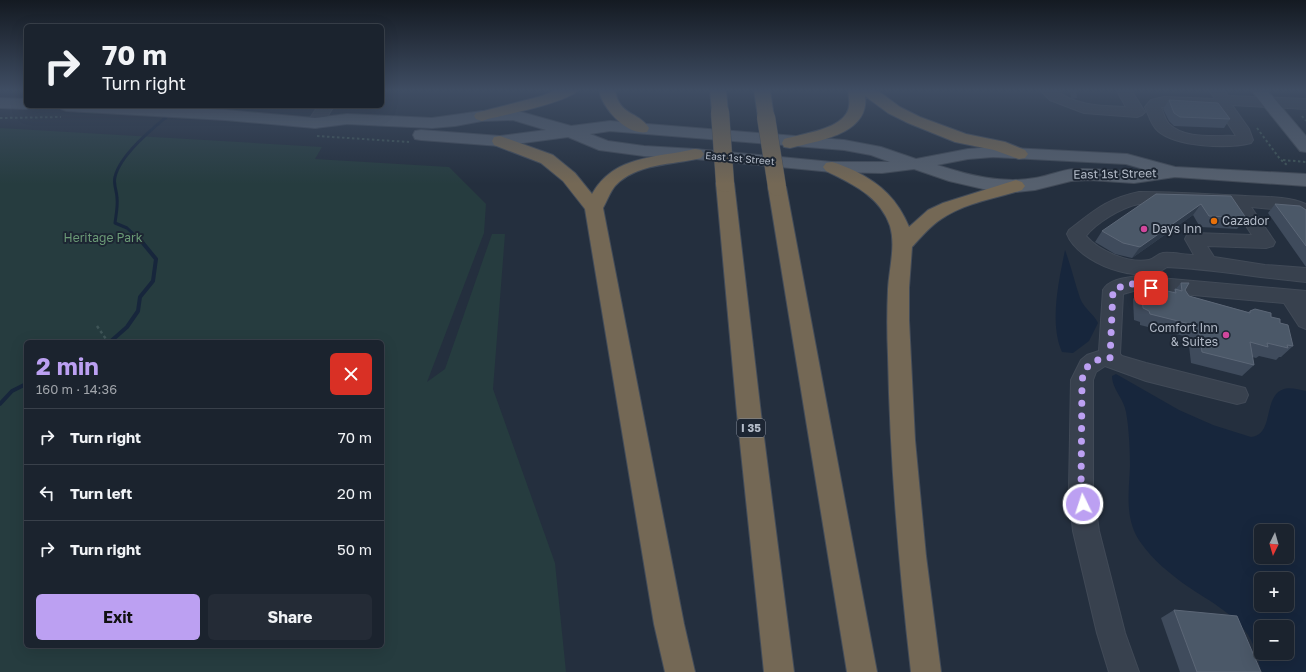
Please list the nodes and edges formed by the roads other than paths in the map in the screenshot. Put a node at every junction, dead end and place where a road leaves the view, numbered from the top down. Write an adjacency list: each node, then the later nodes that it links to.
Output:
1 (307, 121): 14 (main road, East 1st Street)
2 (322, 121): 14 (main road, East 1st Street)
3 (397, 121): 4 (main road, East 1st Street)
4 (451, 121)
5 (536, 121): 16 (main road, East 1st Street)
6 (631, 121): 15 (highway)
7 (721, 121): 42 (highway, I 35, bridge)
8 (767, 121): 43 (highway, bridge)
9 (848, 121): 19 (highway)
10 (917, 121): 21 (highway)
11 (1160, 121): 12 (street)
12 (1234, 121)
13 (1286, 121): 18 (main road)
14 (315, 122): 17 (main road, East 1st Street)
15 (641, 128): 16 (main road, East 1st Street); 19 (main road, East 1st Street)
16 (569, 131): 17 (main road, East 1st Street); 20 (main road, East 1st Street)
17 (500, 140): 28 (highway)
18 (1303, 140)
19 (790, 143): 22 (main road, East 1st Street)
20 (695, 154): 23 (main road, East 1st Street); 28 (highway)
21 (1019, 154): 22 (main road, East 1st Street); 24 (main road, East 1st Street)
22 (915, 164): 23 (main road, East 1st Street); 26 (main road, East 1st Street)
23 (832, 167): 31 (highway)
24 (1175, 172): 25 (main road, East 1st Street); 26 (main road, East 1st Street)
25 (1302, 180)
26 (1016, 186): 31 (highway)
27 (1238, 201): 29 (street); 30 (street); 32 (street)
28 (594, 208): 41 (highway)
29 (1306, 211)
30 (1242, 241): 32 (street); 33 (street)
31 (903, 244): 44 (highway)
32 (1208, 263): 33 (street)
33 (1260, 271): 34 (street); 36 (street)
34 (1306, 275)
35 (1144, 284): 36 (street); 37 (street); 39 (street)
36 (1290, 296): 38 (street)
37 (1218, 309)
38 (1306, 321)
39 (1110, 358): 40 (street); 45 (street)
40 (1237, 395)
41 (680, 672)
42 (779, 672)
43 (862, 672)
44 (926, 672)
45 (1124, 672)

